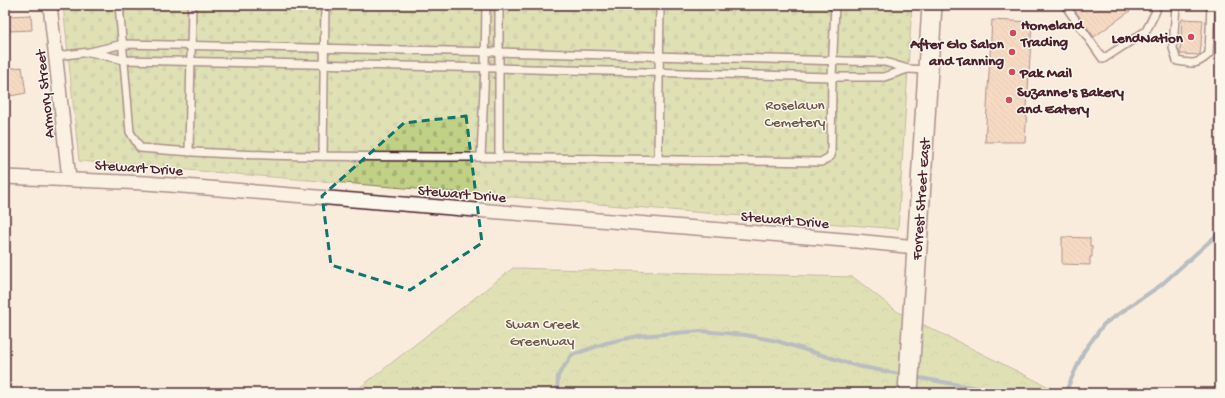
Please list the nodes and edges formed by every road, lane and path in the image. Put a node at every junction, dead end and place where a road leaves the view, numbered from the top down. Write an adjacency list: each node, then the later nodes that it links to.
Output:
1 (50, 5): 20 (street, Armory Street)
2 (119, 5): 14 (lane)
3 (192, 5): 15 (lane)
4 (325, 5): 16 (lane)
5 (486, 5): 18 (lane)
6 (499, 5): 19 (lane)
7 (660, 5): 21 (lane)
8 (835, 5): 23 (lane)
9 (932, 5): 29 (street, Forrest Street East)
10 (1065, 5): 11 (lane)
11 (1154, 5)
12 (1176, 5): 13 (lane)
13 (1211, 5)
14 (123, 44): 15 (lane); 17 (lane); 22 (lane)
15 (191, 46): 16 (lane); 24 (lane)
16 (325, 48): 18 (lane); 25 (lane)
17 (90, 52): 20 (lane); 22 (lane)
18 (485, 52): 19 (lane); 26 (lane)
19 (498, 52): 21 (lane); 27 (lane)
20 (56, 56): 38 (street, Armory Street)
21 (658, 56): 23 (lane); 30 (lane)
22 (124, 60): 24 (lane); 32 (lane)
23 (832, 61): 28 (lane); 31 (lane)
24 (190, 62): 25 (lane); 32 (lane)
25 (325, 65): 26 (lane); 33 (lane)
26 (485, 68): 27 (lane); 34 (lane)
27 (498, 68): 30 (lane); 35 (lane)
28 (908, 69): 29 (lane); 31 (lane)
29 (927, 70): 39 (street, Forrest Street East)
30 (658, 72): 31 (lane); 36 (lane)
31 (832, 77): 36 (lane)
32 (189, 152): 33 (lane)
33 (323, 156): 34 (lane)
34 (481, 157): 35 (lane)
35 (499, 157): 36 (lane)
36 (658, 160)
37 (5, 177): 38 (street, Stewart Drive)
38 (69, 179): 39 (street, Stewart Drive)
39 (916, 248): 40 (street, Forrest Street East)
40 (908, 393)

